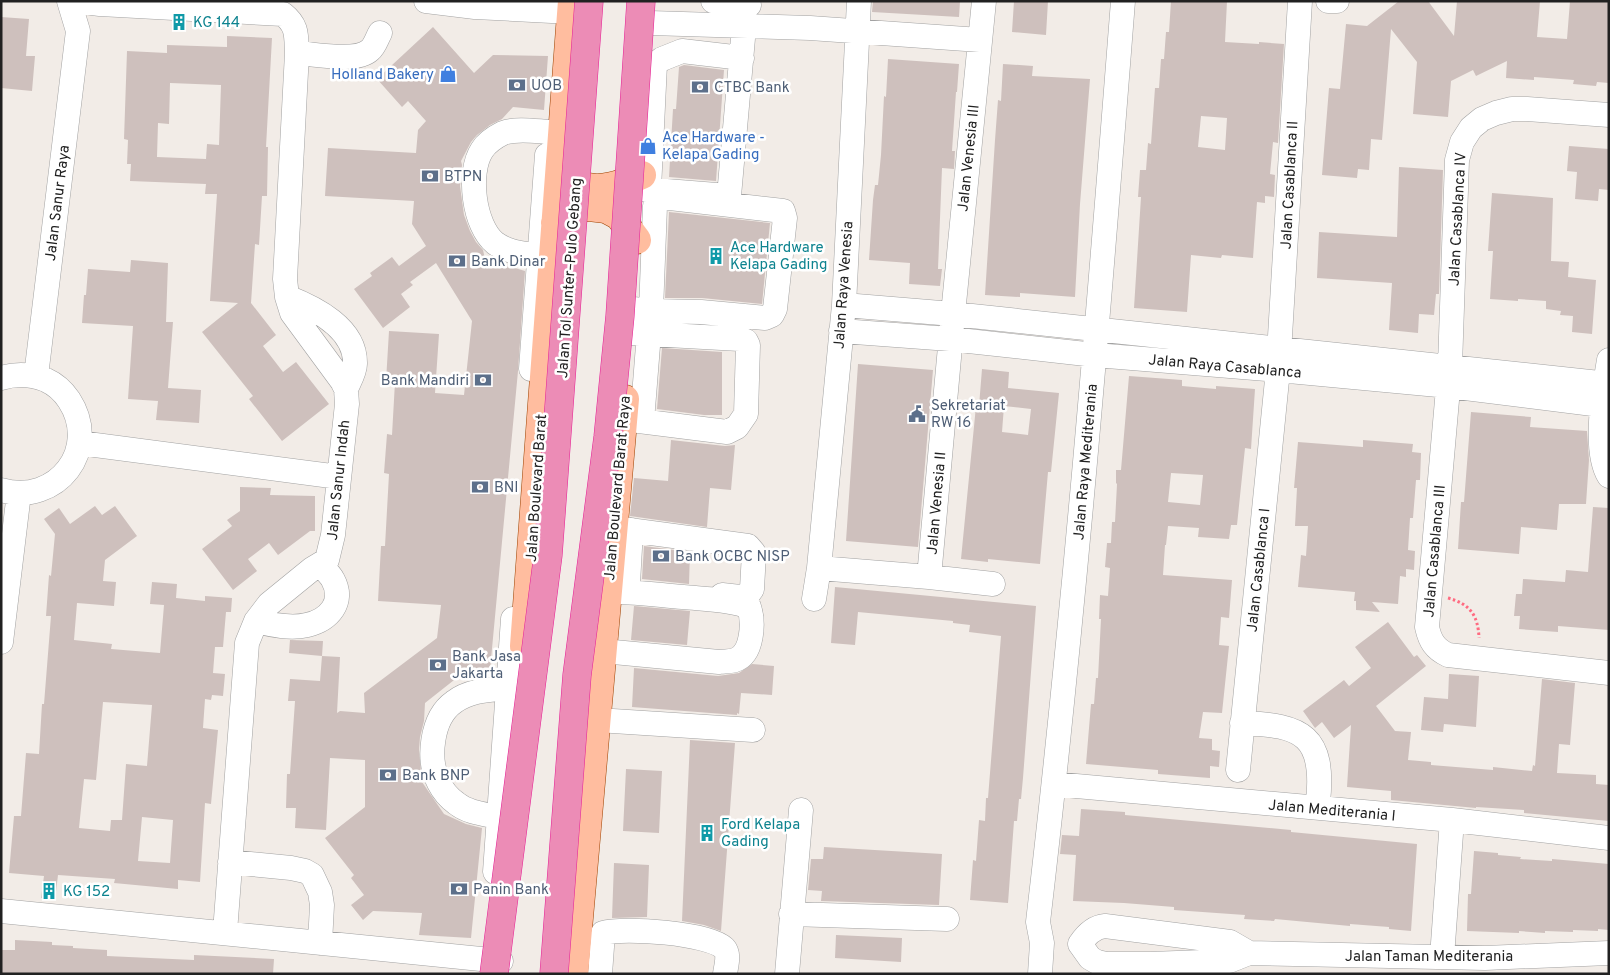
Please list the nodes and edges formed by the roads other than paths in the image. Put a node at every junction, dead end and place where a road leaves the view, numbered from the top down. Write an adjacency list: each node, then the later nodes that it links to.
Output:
1 (69, 1): 14 (street, Jalan Sanur Raya)
2 (426, 1): 11 (street)
3 (714, 1): 13 (street)
4 (859, 1): 15 (street, Jalan Raya Venesia)
5 (984, 1): 17 (street, Jalan Venesia III)
6 (1123, 1): 30 (street, Jalan Raya Mediterania)
7 (1300, 1): 34 (street, Jalan Casablanca II)
8 (1328, 1): 9 (street)
9 (1337, 1)
10 (92, 2): 14 (street); 18 (street, Jalan Sanur Indah)
11 (570, 5): 21 (street); 22 (main road, Jalan Boulevard Barat); 78 (highway, Jalan Tol Sunter–Pulo Gebang, bridge)
12 (647, 9): 13 (street); 23 (main road, Jalan Boulevard Barat Raya); 79 (highway, bridge)
13 (747, 16): 15 (street); 19 (street)
14 (78, 30): 36 (street, Jalan Sanur Raya)
15 (854, 31): 17 (street); 27 (street, Jalan Raya Venesia)
16 (380, 33): 18 (street)
17 (980, 40): 28 (street, Jalan Venesia III)
18 (297, 53): 43 (street, Jalan Sanur Indah)
19 (742, 58): 23 (street); 23 (street)
20 (1609, 115): 37 (street, Jalan Casablanca IV)
21 (549, 132): 26 (street); 26 (street)
22 (560, 170): 23 (main road); 24 (main road, Jalan Boulevard Barat)
23 (644, 184): 25 (main road, Jalan Boulevard Barat Raya)
24 (555, 223): 25 (main road); 78 (main road, Jalan Boulevard Barat)
25 (637, 240): 29 (main road, Jalan Boulevard Barat Raya)
26 (539, 256): 56 (street)
27 (844, 305): 28 (street, Jalan Raya Casablanca); 31 (street, Jalan Raya Venesia)
28 (953, 314): 30 (street, Jalan Raya Casablanca); 32 (street, Jalan Venesia III)
29 (641, 321): 29 (street); 40 (main road, Jalan Boulevard Barat Raya); 40 (street)
30 (1097, 330): 33 (street, Jalan Raya Mediterania); 34 (street, Jalan Raya Casablanca)
31 (841, 331): 32 (street, Jalan Raya Casablanca); 47 (street, Jalan Raya Venesia)
32 (950, 340): 33 (street, Jalan Raya Casablanca); 48 (street, Jalan Venesia II)
33 (1095, 355): 34 (street, Jalan Raya Casablanca); 61 (street, Jalan Raya Mediterania)
34 (1279, 360): 37 (street, Jalan Raya Casablanca); 58 (street, Jalan Casablanca I)
35 (1609, 360): 39 (street)
36 (36, 376): 38 (street); 41 (street)
37 (1450, 376): 39 (street, Jalan Raya Casablanca); 55 (street, Jalan Casablanca III)
38 (1, 378)
39 (1606, 395): 42 (street)
40 (633, 420): 45 (main road, Jalan Boulevard Barat Raya)
41 (80, 443): 43 (street); 44 (street)
42 (1609, 476)
43 (339, 477): 46 (street, Jalan Sanur Indah)
44 (10, 492): 53 (street)
45 (622, 529): 49 (main road, Jalan Boulevard Barat Raya); 49 (street)
46 (320, 565): 52 (street, Jalan Sanur Indah); 52 (street)
47 (819, 568): 48 (street); 51 (street, Jalan Raya Venesia)
48 (929, 577): 50 (street)
49 (616, 584): 54 (main road, Jalan Boulevard Barat Raya); 54 (street)
50 (993, 584)
51 (814, 599)
52 (256, 621): 67 (street, Jalan Sanur Indah)
53 (1, 642)
54 (603, 651): 57 (main road, Jalan Boulevard Barat Raya)
55 (1609, 673)
56 (508, 688): 64 (street); 64 (street)
57 (597, 720): 59 (street); 79 (main road, Jalan Boulevard Barat Raya)
58 (1242, 723): 60 (street, Jalan Casablanca I); 62 (street)
59 (753, 730)
60 (1238, 770)
61 (1054, 784): 65 (street, Jalan Mediterania I); 72 (street, Jalan Raya Mediterania)
62 (1318, 802)
63 (801, 810): 69 (street)
64 (499, 817): 78 (street)
65 (1452, 820): 66 (street, Jalan Mediterania I); 77 (street)
66 (1609, 838)
67 (230, 862): 71 (street, Jalan Sanur Indah); 73 (street)
68 (1, 911): 71 (street)
69 (791, 914): 70 (street); 81 (street)
70 (947, 918)
71 (224, 932): 73 (street)
72 (1036, 936): 74 (street); 82 (street, Jalan Raya Mediterania); 83 (street, Jalan Raya Mediterania)
73 (320, 943): 78 (street)
74 (1080, 944): 75 (street, Jalan Taman Mediterania); 75 (street, Jalan Taman Mediterania)
75 (1249, 953): 77 (street, Jalan Taman Mediterania)
76 (1609, 953): 77 (street, Jalan Taman Mediterania)
77 (1442, 957)
78 (494, 968)
79 (578, 973): 80 (street)
80 (725, 974)
81 (786, 974)
82 (1024, 974)
83 (1040, 974)

